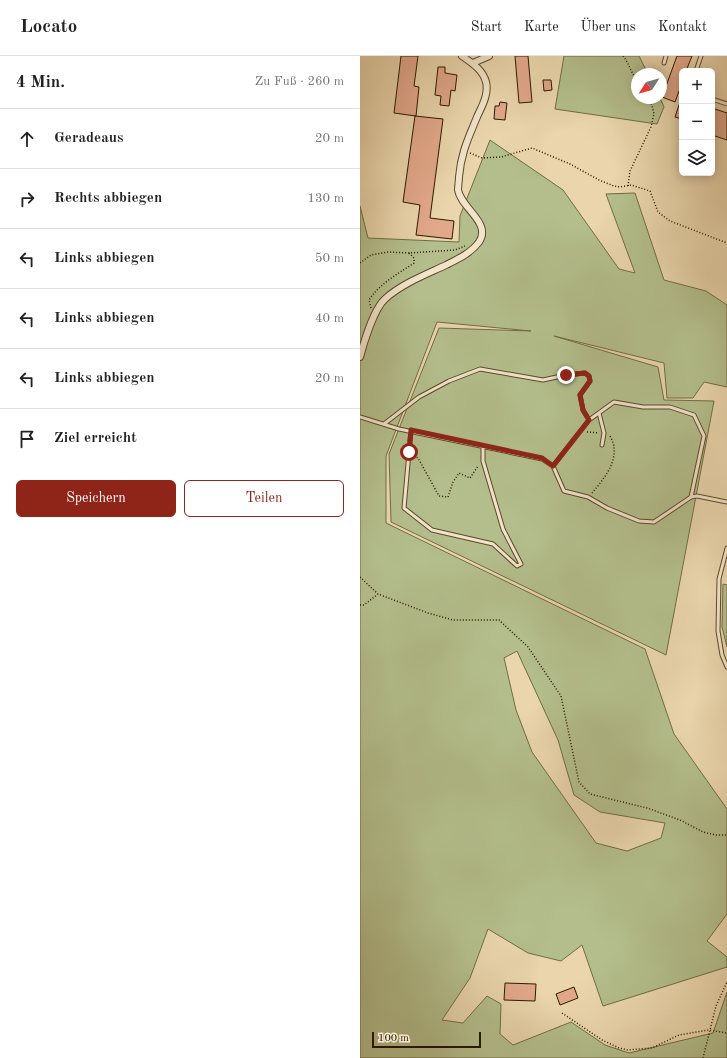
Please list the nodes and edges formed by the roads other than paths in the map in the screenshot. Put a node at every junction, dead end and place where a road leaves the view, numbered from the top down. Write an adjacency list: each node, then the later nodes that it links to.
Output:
1 (462, 56): 5 (street)
2 (489, 56): 5 (street)
3 (666, 56): 6 (lane)
4 (701, 56): 7 (lane)
5 (473, 63): 10 (street)
6 (664, 63)
7 (697, 68)
8 (715, 100): 9 (lane)
9 (727, 104)
10 (360, 357)
11 (599, 413): 13 (lane); 16 (lane); 19 (lane)
12 (360, 417): 14 (lane)
13 (589, 420): 14 (lane); 18 (lane)
14 (384, 424): 15 (lane)
15 (411, 430): 17 (lane); 17 (lane)
16 (602, 445)
17 (483, 447): 18 (lane)
18 (553, 466): 19 (lane)
19 (691, 497): 20 (lane)
20 (727, 502)
21 (727, 548): 22 (lane)
22 (727, 666)

